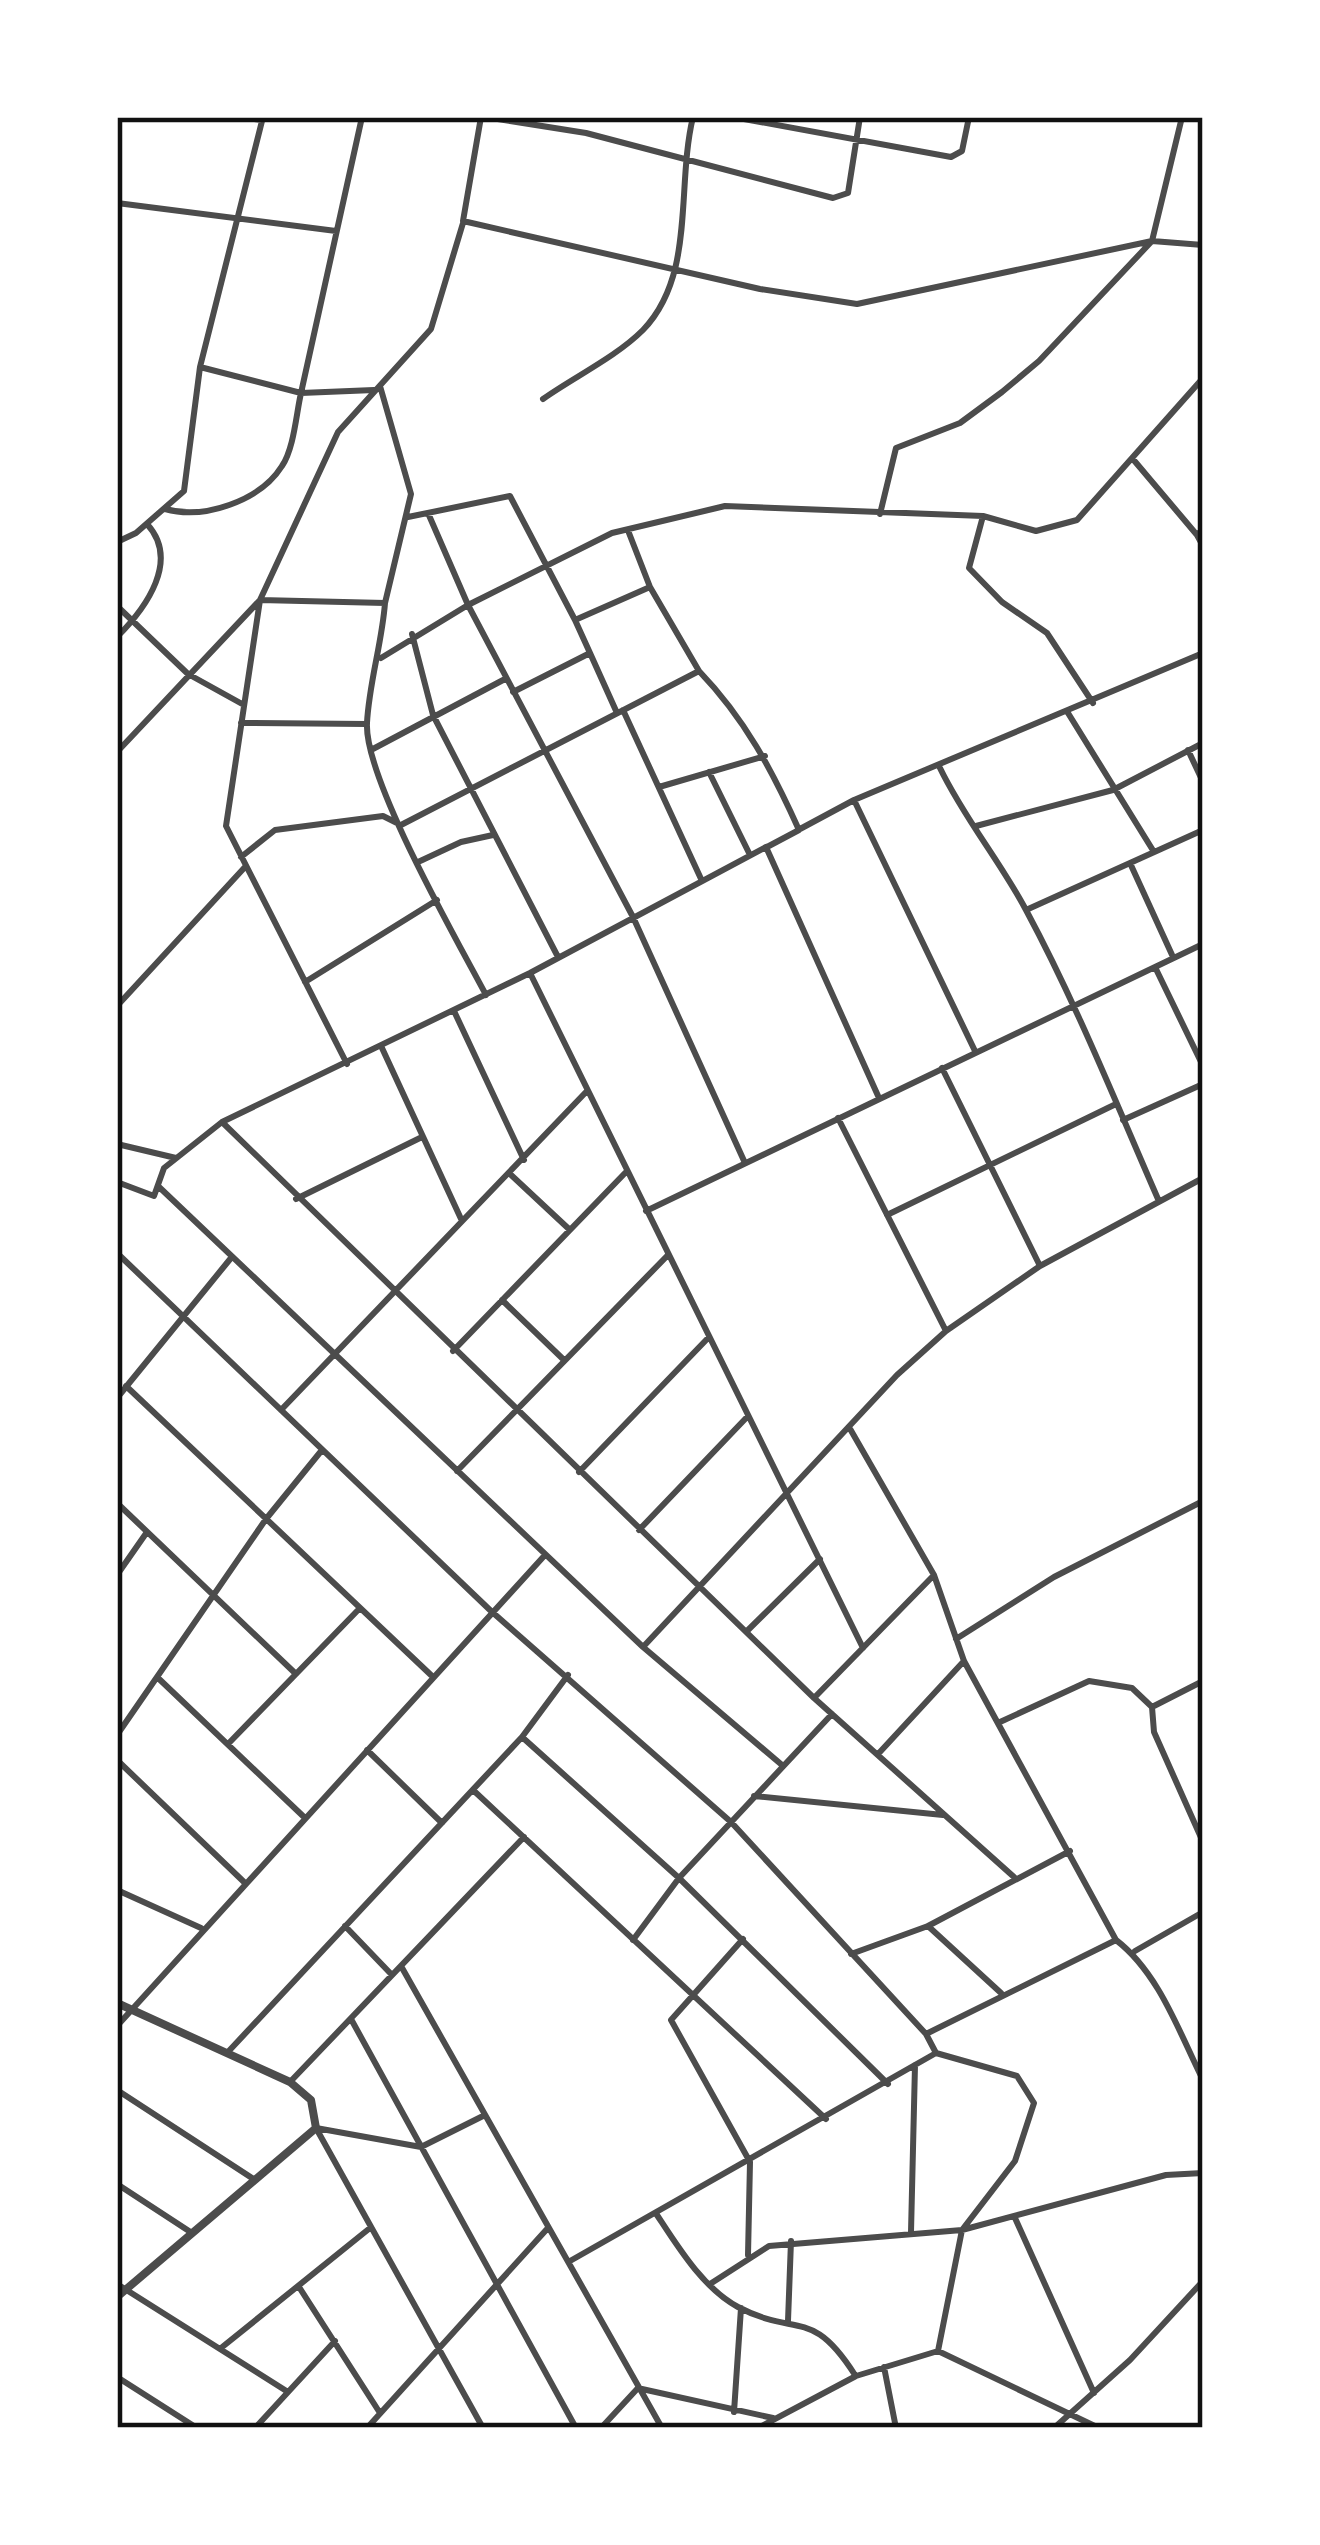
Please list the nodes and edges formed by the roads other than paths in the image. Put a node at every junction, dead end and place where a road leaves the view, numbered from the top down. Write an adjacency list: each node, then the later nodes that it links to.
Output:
1 (239, 117): 9 (street)
2 (362, 117): 15 (street)
3 (483, 117): 11 (street); 14 (street)
4 (693, 117): 11 (street)
5 (733, 117): 10 (street)
6 (860, 117): 10 (street)
7 (969, 117): 10 (street)
8 (1182, 117): 16 (street)
9 (263, 119): 13 (street)
10 (857, 140): 11 (street)
11 (683, 158): 18 (street)
12 (117, 203): 13 (street)
13 (236, 220): 15 (street); 19 (street)
14 (463, 221): 18 (street); 21 (street)
15 (336, 231): 22 (street)
16 (1152, 241): 17 (street); 18 (street); 27 (street)
17 (1203, 245)
18 (677, 268): 23 (street)
19 (200, 367): 22 (street); 25 (street)
20 (1203, 378): 24 (street)
21 (377, 387): 22 (street); 29 (street); 37 (street)
22 (301, 393): 25 (street)
23 (543, 399)
24 (1132, 458): 28 (street); 31 (street)
25 (166, 509): 30 (street)
26 (428, 512): 29 (street); 35 (street); 39 (street)
27 (880, 514): 28 (street); 32 (street)
28 (983, 516): 52 (street)
29 (408, 517): 38 (street)
30 (147, 524): 33 (street); 42 (street)
31 (1200, 532): 34 (street)
32 (628, 533): 35 (street); 36 (street)
33 (117, 542)
34 (1203, 546)
35 (547, 566): 39 (street); 41 (street)
36 (650, 587): 41 (street); 48 (street)
37 (260, 600): 38 (street); 49 (street); 53 (street)
38 (385, 603): 47 (street)
39 (468, 605): 43 (street); 50 (street)
40 (117, 606): 42 (street)
41 (575, 620): 45 (street)
42 (133, 622): 44 (street); 49 (street)
43 (412, 634): 47 (street); 56 (street)
44 (117, 637)
45 (590, 653): 51 (street); 54 (street)
46 (1203, 653): 52 (street)
47 (381, 658): 58 (street)
48 (699, 671): 54 (street); 64 (street)
49 (188, 674): 53 (street); 62 (street)
50 (506, 679): 51 (street); 56 (street)
51 (513, 692): 63 (street)
52 (1093, 704): 55 (street)
53 (244, 705): 57 (street)
54 (620, 711): 63 (street); 68 (street)
55 (1068, 713): 65 (street); 70 (street)
56 (433, 715): 60 (street); 69 (street)
57 (241, 723): 58 (street); 80 (street)
58 (367, 724): 60 (street)
59 (1203, 743): 61 (street)
60 (371, 750): 72 (street)
61 (1188, 750): 67 (street); 70 (street)
62 (117, 752)
63 (545, 752): 69 (street); 87 (street)
64 (765, 756): 66 (street); 74 (street)
65 (940, 768): 71 (street); 73 (street)
66 (710, 772): 68 (street); 79 (street)
67 (1203, 782)
68 (659, 787): 84 (street)
69 (470, 790): 72 (street); 76 (street)
70 (1113, 790): 73 (street); 78 (street)
71 (854, 800): 74 (street); 99 (street)
72 (401, 825): 80 (street); 81 (street)
73 (976, 826): 86 (street)
74 (800, 830): 77 (street)
75 (1203, 830): 78 (street)
76 (493, 836): 81 (street); 90 (street)
77 (766, 847): 79 (street); 105 (street)
78 (1154, 852): 82 (street)
79 (751, 855): 84 (street)
80 (241, 857): 83 (street)
81 (417, 863): 85 (street)
82 (1130, 863): 86 (street); 89 (street)
83 (245, 866): 93 (street); 96 (street)
84 (702, 881): 87 (street)
85 (436, 900): 93 (street); 94 (street)
86 (1026, 910): 95 (street)
87 (633, 917): 90 (street); 114 (street)
88 (1203, 944): 89 (street)
89 (1173, 957): 91 (street)
90 (558, 958): 92 (street)
91 (1155, 965): 95 (street); 101 (street)
92 (530, 974): 94 (street); 104 (street)
93 (304, 982): 100 (street)
94 (486, 995): 97 (street)
95 (1072, 1005): 99 (street); 106 (street)
96 (117, 1006)
97 (454, 1011): 98 (street); 113 (street)
98 (382, 1048): 100 (street); 110 (street)
99 (976, 1052): 102 (street)
100 (347, 1064): 109 (street)
101 (1203, 1066)
102 (942, 1068): 105 (street); 115 (street)
103 (1203, 1084): 108 (street)
104 (586, 1092): 113 (street); 116 (street)
105 (879, 1098): 107 (street)
106 (1116, 1104): 108 (street); 115 (street)
107 (838, 1118): 114 (street); 124 (street)
108 (1124, 1120): 122 (street)
109 (222, 1123): 112 (street); 121 (street)
110 (422, 1137): 121 (street); 125 (street)
111 (119, 1148): 112 (street)
112 (176, 1158): 120 (street)
113 (524, 1160): 117 (street)
114 (745, 1163): 123 (street)
115 (990, 1165): 124 (street); 130 (street)
116 (626, 1172): 123 (street); 126 (street)
117 (510, 1174): 125 (street); 126 (street)
118 (1203, 1178): 122 (street)
119 (117, 1182): 120 (street)
120 (158, 1186): 129 (street)
121 (296, 1199): 131 (street)
122 (1159, 1199): 130 (street)
123 (646, 1211): 128 (street)
124 (887, 1215): 134 (street)
125 (462, 1221): 131 (street)
126 (570, 1230): 132 (street)
127 (117, 1253): 133 (street)
128 (668, 1255): 135 (street); 138 (street)
129 (231, 1258): 133 (street); 137 (street)
130 (1040, 1266): 134 (street)
131 (393, 1293): 136 (street); 137 (street)
132 (502, 1300): 136 (street); 138 (street)
133 (180, 1317): 139 (street); 141 (street)
134 (946, 1331): 144 (street)
135 (709, 1337): 143 (street); 147 (street)
136 (453, 1351): 142 (street)
137 (334, 1354): 141 (street); 146 (street)
138 (564, 1361): 142 (street)
139 (126, 1386): 140 (street); 151 (street)
140 (117, 1398)
141 (280, 1411): 145 (street)
142 (516, 1411): 146 (street); 147 (street)
143 (748, 1416): 148 (street); 152 (street)
144 (848, 1427): 148 (street); 156 (street)
145 (322, 1450): 151 (street); 161 (street)
146 (457, 1471): 154 (street)
147 (579, 1472): 152 (street)
148 (788, 1495): 155 (street); 158 (street)
149 (1203, 1501): 163 (street)
150 (117, 1503): 153 (street)
151 (266, 1519): 159 (street); 160 (street)
152 (639, 1530): 158 (street)
153 (147, 1532): 157 (street); 159 (street)
154 (545, 1555): 161 (street); 164 (street)
155 (820, 1558): 162 (street); 165 (street)
156 (934, 1575): 163 (street); 165 (street)
157 (117, 1576)
158 (699, 1588): 162 (street); 164 (street)
159 (214, 1595): 167 (street); 170 (street)
160 (360, 1608): 167 (street); 169 (street)
161 (491, 1611): 168 (street); 169 (street)
162 (746, 1632): 172 (street)
163 (956, 1640): 166 (street)
164 (643, 1647): 182 (street)
165 (863, 1648): 172 (street)
166 (964, 1661): 175 (street); 180 (street)
167 (296, 1674): 178 (street)
168 (568, 1675): 177 (street); 187 (street)
169 (432, 1676): 179 (street)
170 (157, 1677): 176 (street); 178 (street)
171 (1203, 1681): 173 (street)
172 (814, 1698): 174 (street)
173 (1152, 1708): 175 (street); 190 (street)
174 (832, 1714): 180 (street); 182 (street)
175 (1000, 1722): 191 (street)
176 (117, 1735)
177 (522, 1737): 183 (street); 193 (street)
178 (228, 1744): 186 (street)
179 (366, 1749): 186 (street); 188 (street)
180 (880, 1753): 185 (street)
181 (117, 1760): 194 (street)
182 (782, 1765): 184 (street)
183 (472, 1790): 188 (street); 189 (street)
184 (754, 1796): 185 (street); 187 (street)
185 (946, 1815): 192 (street)
186 (304, 1817): 194 (street)
187 (731, 1822): 193 (street); 204 (street)
188 (442, 1823): 197 (street)
189 (524, 1838): 201 (street); 205 (street)
190 (1203, 1842)
191 (1070, 1851): 192 (street); 202 (street)
192 (1013, 1877): 198 (street)
193 (679, 1878): 200 (street); 201 (street)
194 (244, 1882): 199 (street)
195 (117, 1887): 199 (street)
196 (1203, 1912): 203 (street)
197 (345, 1926): 206 (street); 214 (street)
198 (928, 1926): 204 (street); 208 (street)
199 (202, 1929): 210 (street)
200 (743, 1939): 207 (street); 219 (street)
201 (633, 1940): 207 (street)
202 (1116, 1940): 203 (street); 208 (street)
203 (1135, 1951): 217 (street)
204 (850, 1954): 213 (street)
205 (401, 1966): 206 (street); 221 (street)
206 (392, 1976): 211 (street)
207 (694, 1994): 222 (street); 225 (street)
208 (1001, 1994): 213 (street)
209 (117, 2002): 210 (street)
210 (130, 2008): 212 (street); 214 (street)
211 (351, 2019): 218 (street); 224 (street)
212 (117, 2026)
213 (926, 2034): 215 (street)
214 (227, 2053): 218 (street)
215 (936, 2054): 216 (street); 233 (street)
216 (915, 2065): 219 (street); 234 (street)
217 (1203, 2080)
218 (290, 2081): 223 (street)
219 (888, 2084): 222 (street)
220 (117, 2090): 227 (street)
221 (483, 2116): 224 (street); 232 (street)
222 (826, 2119): 225 (street)
223 (316, 2128): 224 (street); 227 (street); 231 (street)
224 (421, 2147): 240 (street)
225 (750, 2162): 229 (street); 237 (street)
226 (1203, 2173): 230 (street)
227 (255, 2180): 235 (street)
228 (117, 2184): 235 (street)
229 (657, 2215): 238 (street); 241 (street)
230 (1015, 2218): 233 (street); 255 (street)
231 (370, 2228): 242 (street); 248 (street)
232 (548, 2229): 238 (street); 240 (street)
233 (962, 2230): 234 (street); 249 (street)
234 (911, 2233): 236 (street)
235 (192, 2234): 243 (street)
236 (791, 2241): 237 (street); 245 (street)
237 (748, 2255): 241 (street)
238 (570, 2261): 253 (street)
239 (1203, 2281): 255 (street)
240 (496, 2284): 248 (street); 264 (street)
241 (710, 2284): 244 (street)
242 (299, 2287): 246 (street); 247 (street)
243 (120, 2290): 247 (street)
244 (741, 2308): 245 (street); 256 (street)
245 (788, 2322): 251 (street)
246 (335, 2341): 254 (street); 257 (street)
247 (221, 2348): 254 (street)
248 (438, 2350): 257 (street); 263 (street)
249 (938, 2351): 250 (street); 258 (street)
250 (884, 2367): 251 (street); 268 (street)
251 (856, 2376): 259 (street)
252 (117, 2377): 260 (street)
253 (638, 2387): 256 (street); 265 (street); 266 (street)
254 (288, 2392): 261 (street)
255 (1094, 2393): 258 (street)
256 (734, 2412): 259 (street)
257 (380, 2414): 262 (street)
258 (1072, 2414): 269 (street); 270 (street)
259 (773, 2418): 267 (street)
260 (197, 2428)
261 (255, 2428)
262 (367, 2428)
263 (483, 2428)
264 (576, 2428)
265 (602, 2428)
266 (662, 2428)
267 (758, 2428)
268 (896, 2428)
269 (1054, 2428)
270 (1100, 2428)

